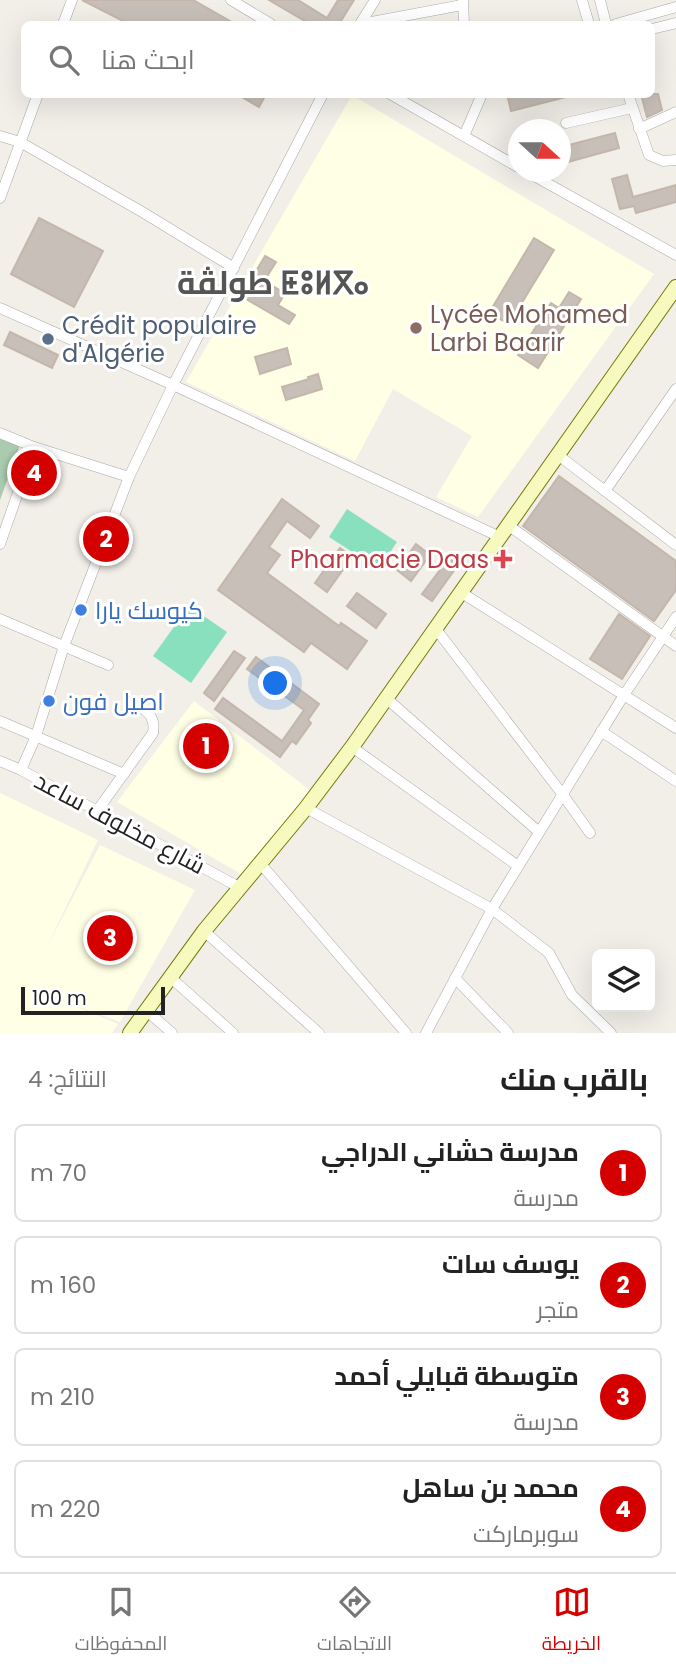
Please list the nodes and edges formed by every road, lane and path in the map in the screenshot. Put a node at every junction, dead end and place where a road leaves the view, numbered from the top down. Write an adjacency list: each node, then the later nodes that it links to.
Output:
1 (72, 0): 8 (street)
2 (231, 0): 9 (street)
3 (375, 0): 10 (street)
4 (582, 0): 13 (street)
5 (600, 0): 14 (street)
6 (463, 3): 11 (street); 12 (street)
7 (676, 7): 15 (street)
8 (64, 21)
9 (266, 21)
10 (362, 21)
11 (375, 21)
12 (464, 21)
13 (590, 21)
14 (604, 21)
15 (627, 21)
16 (676, 23): 17 (street)
17 (655, 28)
18 (36, 98): 29 (street)
19 (321, 98): 35 (street)
20 (397, 98): 28 (street)
21 (480, 98): 28 (street)
22 (629, 98): 23 (street)
23 (632, 108): 25 (street); 26 (street)
24 (676, 112): 26 (street)
25 (571, 122)
26 (639, 129): 30 (street)
27 (0, 136): 29 (street)
28 (464, 136): 31 (street)
29 (20, 142): 33 (street); 35 (street)
30 (676, 160)
31 (508, 161)
32 (545, 182): 34 (street)
33 (0, 198)
34 (676, 255)
35 (234, 268): 38 (street)
36 (676, 287): 42 (street)
37 (0, 308): 38 (street)
38 (173, 385): 43 (street); 45 (street)
39 (676, 389): 44 (street)
40 (0, 433): 41 (street)
41 (34, 447): 43 (street); 46 (street)
42 (558, 455): 44 (street); 45 (street)
43 (129, 477): 53 (street)
44 (605, 491): 47 (street)
45 (504, 531): 48 (street); 52 (street)
46 (0, 544)
47 (676, 545)
48 (462, 593): 51 (street); 56 (street)
49 (676, 617): 52 (street)
50 (0, 619): 53 (street)
51 (436, 629): 57 (street); 68 (street)
52 (663, 635): 54 (street); 56 (street)
53 (64, 646): 55 (street); 62 (street)
54 (676, 646)
55 (108, 665)
56 (624, 695): 60 (street); 61 (street)
57 (386, 698): 63 (street); 71 (street)
58 (133, 701): 66 (street)
59 (0, 721): 62 (street)
60 (676, 728)
61 (601, 732): 67 (street); 68 (street)
62 (36, 737): 65 (street); 66 (street)
63 (352, 747): 69 (street); 74 (street)
64 (0, 761): 65 (street, شارع مخلوف ساعد)
65 (21, 770): 70 (street, شارع مخلوف ساعد)
66 (124, 774): 70 (street)
67 (676, 781)
68 (564, 794): 71 (street); 72 (street)
69 (306, 808): 73 (street); 76 (street)
70 (97, 811): 75 (street, شارع مخلوف ساعد)
71 (540, 832): 74 (street)
72 (590, 833)
73 (260, 863): 75 (street); 85 (street)
74 (519, 866): 76 (street)
75 (239, 887): 77 (street)
76 (492, 909): 79 (street); 88 (street)
77 (204, 931): 78 (street); 84 (street)
78 (170, 977): 80 (street); 83 (street)
79 (455, 978): 86 (street); 87 (street)
80 (146, 1010): 81 (street); 82 (street)
81 (130, 1033)
82 (172, 1033)
83 (233, 1033)
84 (318, 1033)
85 (405, 1033)
86 (426, 1033)
87 (508, 1033)
88 (611, 1033)

